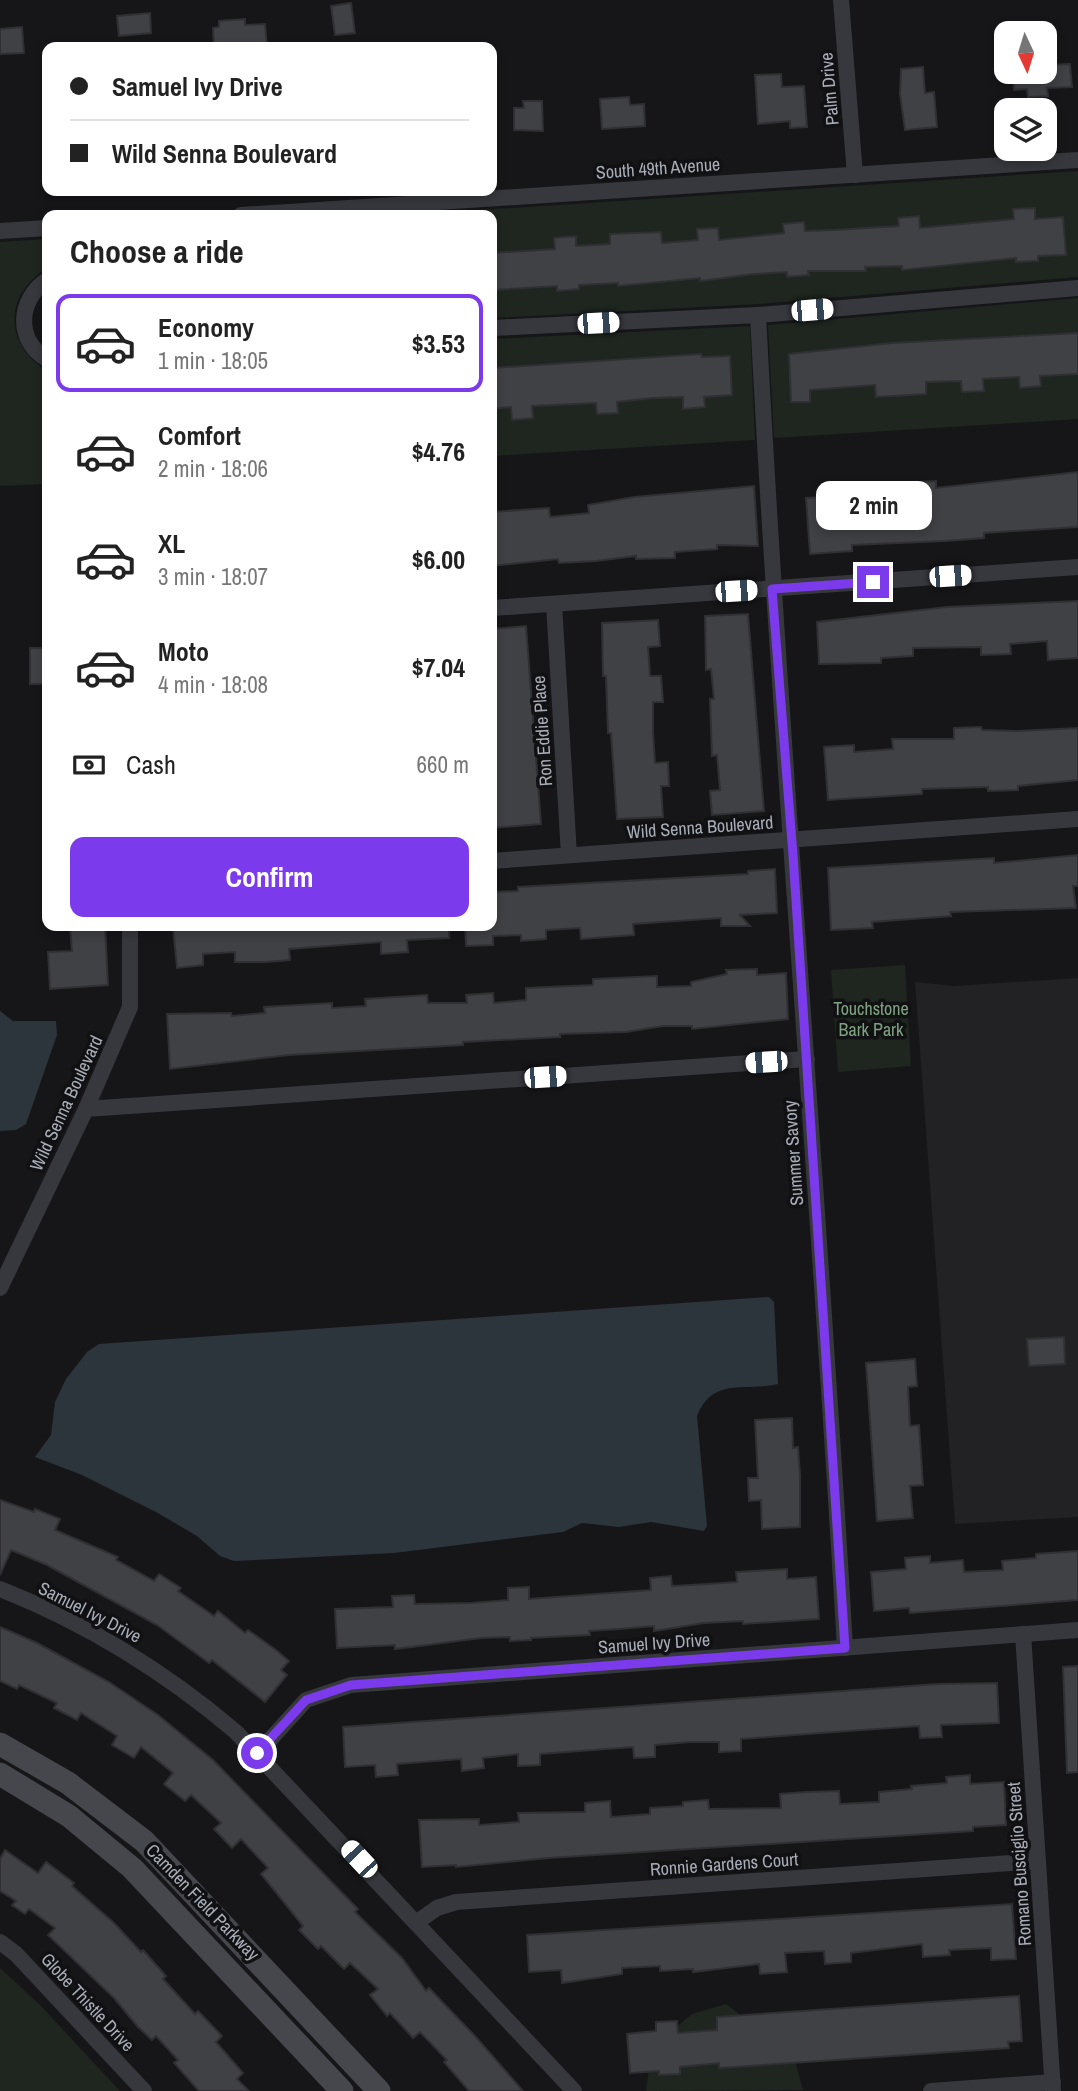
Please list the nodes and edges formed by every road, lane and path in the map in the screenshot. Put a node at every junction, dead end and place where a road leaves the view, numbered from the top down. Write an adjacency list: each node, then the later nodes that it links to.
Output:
1 (841, 0): 3 (street, Palm Drive)
2 (1078, 160): 3 (street, South 49th Avenue)
3 (855, 175): 4 (street, South 49th Avenue)
4 (318, 210)
5 (42, 228): 6 (street)
6 (0, 231)
7 (42, 285): 11 (street)
8 (1078, 288): 9 (street)
9 (758, 315): 10 (street); 13 (street, Summer Savory)
10 (497, 328)
11 (42, 354)
12 (1078, 567): 13 (street)
13 (772, 589): 14 (street); 17 (street, Summer Savory)
14 (554, 604): 15 (street); 18 (street, Ron Eddie Place)
15 (497, 608)
16 (1078, 819): 17 (street, Wild Senna Boulevard)
17 (792, 839): 18 (street, Wild Senna Boulevard); 21 (street, Summer Savory)
18 (569, 855): 19 (street, Wild Senna Boulevard)
19 (497, 861)
20 (130, 931): 22 (street, Wild Senna Boulevard)
21 (807, 1059): 22 (street); 27 (street, Summer Savory)
22 (86, 1109): 23 (street, Wild Senna Boulevard)
23 (0, 1288)
24 (0, 1589): 29 (street, Samuel Ivy Drive)
25 (1078, 1630): 26 (street, Samuel Ivy Drive)
26 (1023, 1634): 27 (street, Samuel Ivy Drive); 31 (street, Romano Busciglio Street)
27 (845, 1648): 29 (street, Samuel Ivy Drive)
28 (0, 1744): 37 (street, Camden Field Parkway)
29 (257, 1753): 32 (street, Samuel Ivy Drive)
30 (0, 1774): 36 (street, Camden Field Parkway)
31 (1038, 1861): 32 (street, Ronnie Gardens Court); 34 (street, Romano Busciglio Street)
32 (417, 1922): 38 (street, Samuel Ivy Drive)
33 (0, 1942): 35 (street, Globe Thistle Drive)
34 (1053, 2086): 39 (street)
35 (144, 2091)
36 (342, 2091)
37 (379, 2091)
38 (574, 2091)
39 (931, 2091)

